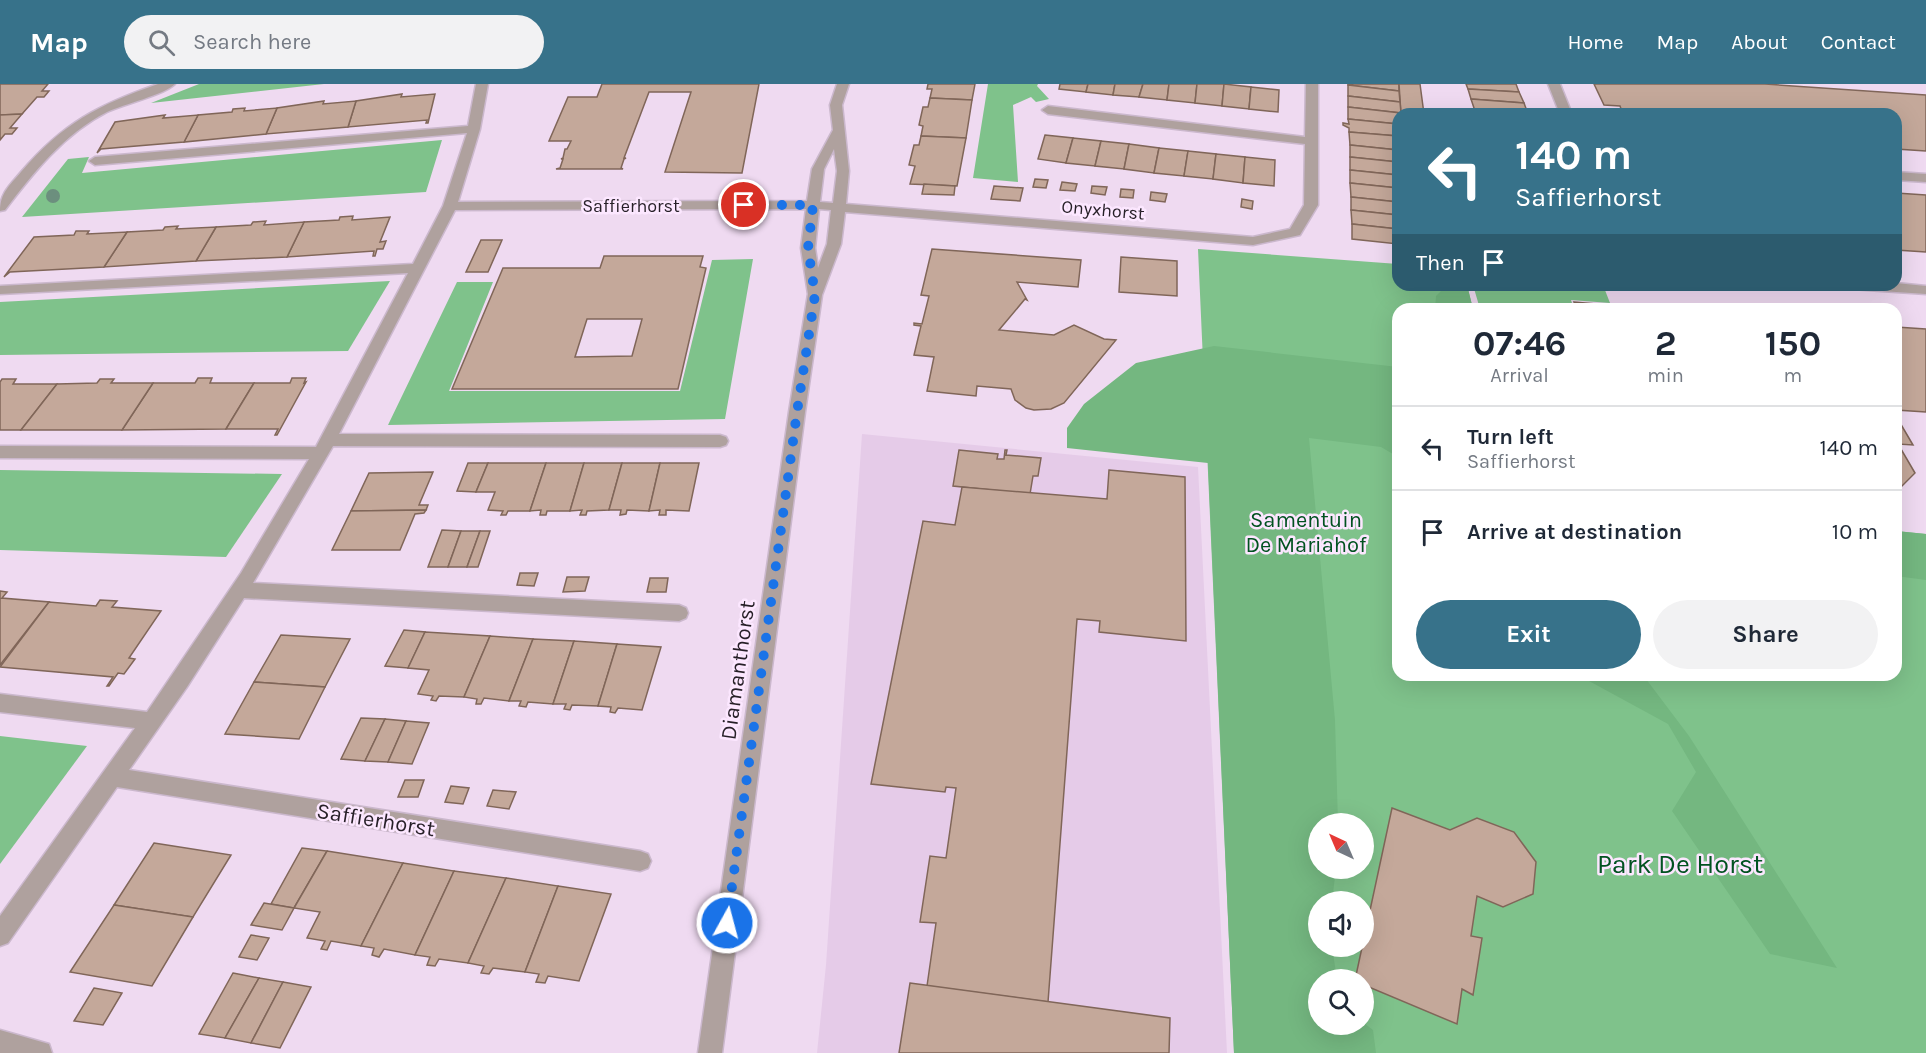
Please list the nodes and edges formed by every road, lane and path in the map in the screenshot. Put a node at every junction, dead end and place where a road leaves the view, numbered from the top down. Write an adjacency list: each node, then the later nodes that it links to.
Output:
1 (169, 84): 17 (street)
2 (482, 84): 8 (street)
3 (843, 84): 9 (street, Diamanthorst)
4 (1312, 84): 10 (street, Onyxhorst)
5 (1554, 84): 6 (street)
6 (1564, 108)
7 (1048, 110): 10 (street)
8 (474, 129): 11 (street); 15 (street)
9 (837, 132): 14 (street, Diamanthorst); 16 (street, Diamanthorst)
10 (1312, 141): 16 (street, Onyxhorst)
11 (95, 161)
12 (1902, 176): 13 (street)
13 (1926, 178)
14 (813, 205): 15 (street, Saffierhorst); 16 (street, Onyxhorst); 22 (street, Diamanthorst)
15 (450, 206): 18 (street)
16 (838, 206): 22 (street, Diamanthorst)
17 (0, 207)
18 (415, 268): 20 (street); 24 (street)
19 (1902, 288): 21 (street)
20 (0, 290)
21 (1926, 290)
22 (815, 295): 35 (street, Diamanthorst)
23 (720, 441): 24 (street)
24 (324, 447): 25 (street); 26 (street)
25 (0, 452)
26 (240, 590): 27 (street); 29 (street)
27 (679, 613)
28 (0, 703): 29 (street)
29 (152, 721): 30 (street)
30 (113, 777): 31 (street, Saffierhorst); 32 (street)
31 (640, 861)
32 (0, 935)
33 (0, 1042): 34 (street)
34 (40, 1053)
35 (710, 1053)

